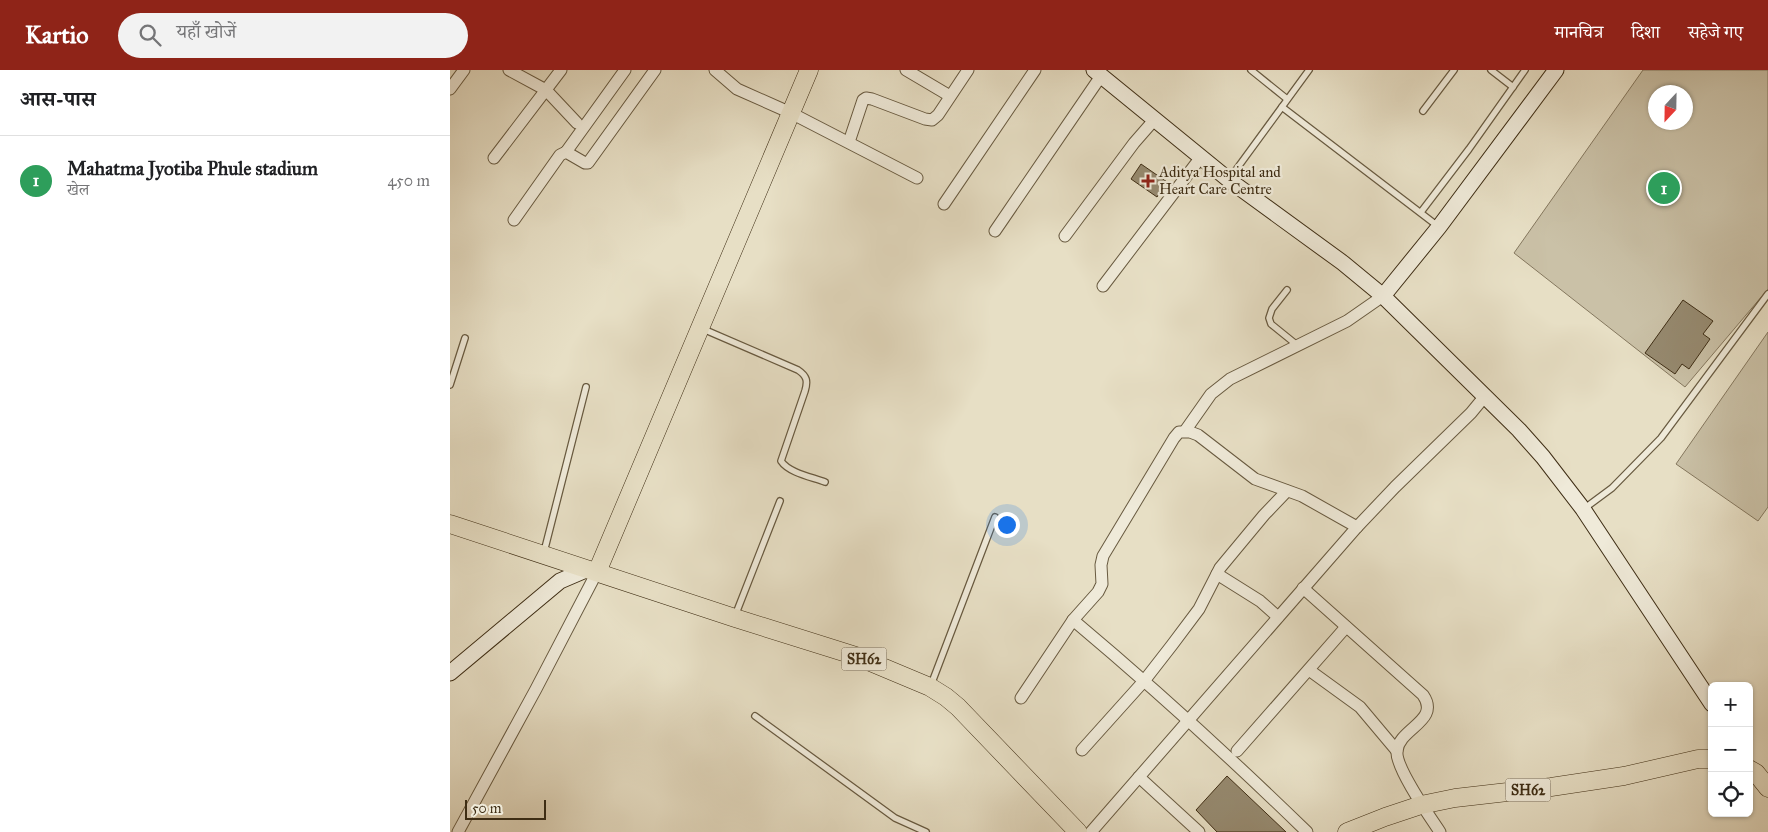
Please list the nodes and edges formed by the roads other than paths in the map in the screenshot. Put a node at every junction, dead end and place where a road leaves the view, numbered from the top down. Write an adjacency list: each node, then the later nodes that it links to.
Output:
1 (464, 70): 19 (street)
2 (509, 70): 20 (street)
3 (561, 70): 20 (street)
4 (625, 70): 29 (street)
5 (655, 70): 29 (street)
6 (715, 70): 25 (street)
7 (809, 70): 25 (main road)
8 (906, 70): 21 (street)
9 (968, 70): 21 (street)
10 (1034, 70): 34 (street)
11 (1251, 70): 22 (lane)
12 (1309, 70): 22 (lane)
13 (1454, 70): 24 (lane)
14 (1491, 70): 18 (lane)
15 (1525, 70): 18 (lane)
16 (1556, 70): 37 (street)
17 (1098, 73): 26 (street); 38 (street)
18 (1513, 87): 35 (lane)
19 (450, 89)
20 (546, 90): 27 (street); 31 (street)
21 (950, 96): 28 (street)
22 (1287, 100): 23 (lane)
23 (1282, 107): 33 (lane); 35 (lane)
24 (1423, 112)
25 (791, 113): 28 (street); 44 (main road)
26 (1154, 119): 30 (street); 39 (street)
27 (577, 122)
28 (849, 142): 32 (street)
29 (566, 152): 36 (street)
30 (1201, 157): 33 (street); 40 (street)
31 (494, 158)
32 (917, 178)
33 (1229, 180): 43 (street)
34 (944, 204)
35 (1420, 212): 37 (lane)
36 (514, 220)
37 (1439, 226): 43 (street)
38 (995, 230)
39 (1065, 236)
40 (1103, 286)
41 (1287, 290): 46 (lane)
42 (1767, 298): 54 (lane)
43 (1378, 300): 46 (street); 49 (street)
44 (701, 328): 51 (lane); 59 (main road)
45 (465, 338): 47 (lane)
46 (1297, 345): 50 (street)
47 (450, 385)
48 (586, 387): 58 (lane)
49 (1485, 396): 54 (street); 57 (street)
50 (1185, 431): 52 (street); 64 (street)
51 (825, 482)
52 (1287, 491): 57 (street); 60 (street)
53 (780, 501): 63 (lane)
54 (1583, 509): 71 (street)
55 (995, 517): 69 (lane)
56 (450, 524): 58 (main road, SH62)
57 (1357, 527): 61 (street)
58 (543, 554): 59 (main road, SH62)
59 (592, 571): 63 (main road, SH62); 67 (street); 82 (street)
60 (1217, 574): 62 (street); 68 (street)
61 (1303, 588): 62 (street); 65 (street)
62 (1278, 617): 73 (street)
63 (735, 618): 69 (main road, SH62)
64 (1073, 620): 68 (street); 70 (street)
65 (1346, 627): 66 (street); 76 (street)
66 (1309, 670): 75 (street); 76 (street)
67 (450, 673)
68 (1144, 681): 73 (street); 74 (street)
69 (930, 687): 84 (main road, SH62)
70 (1020, 698)
71 (1708, 698)
72 (755, 716): 83 (lane)
73 (1188, 720): 79 (street); 87 (street)
74 (1082, 750)
75 (1237, 751)
76 (1397, 751): 81 (street)
77 (1708, 759): 81 (main road, SH62)
78 (1753, 769): 80 (main road)
79 (1139, 777): 85 (street); 86 (street)
80 (1768, 788)
81 (1421, 804): 88 (main road, SH62); 89 (street)
82 (458, 832)
83 (926, 832)
84 (1078, 832)
85 (1091, 832)
86 (1199, 832)
87 (1307, 832)
88 (1347, 832)
89 (1440, 832)

